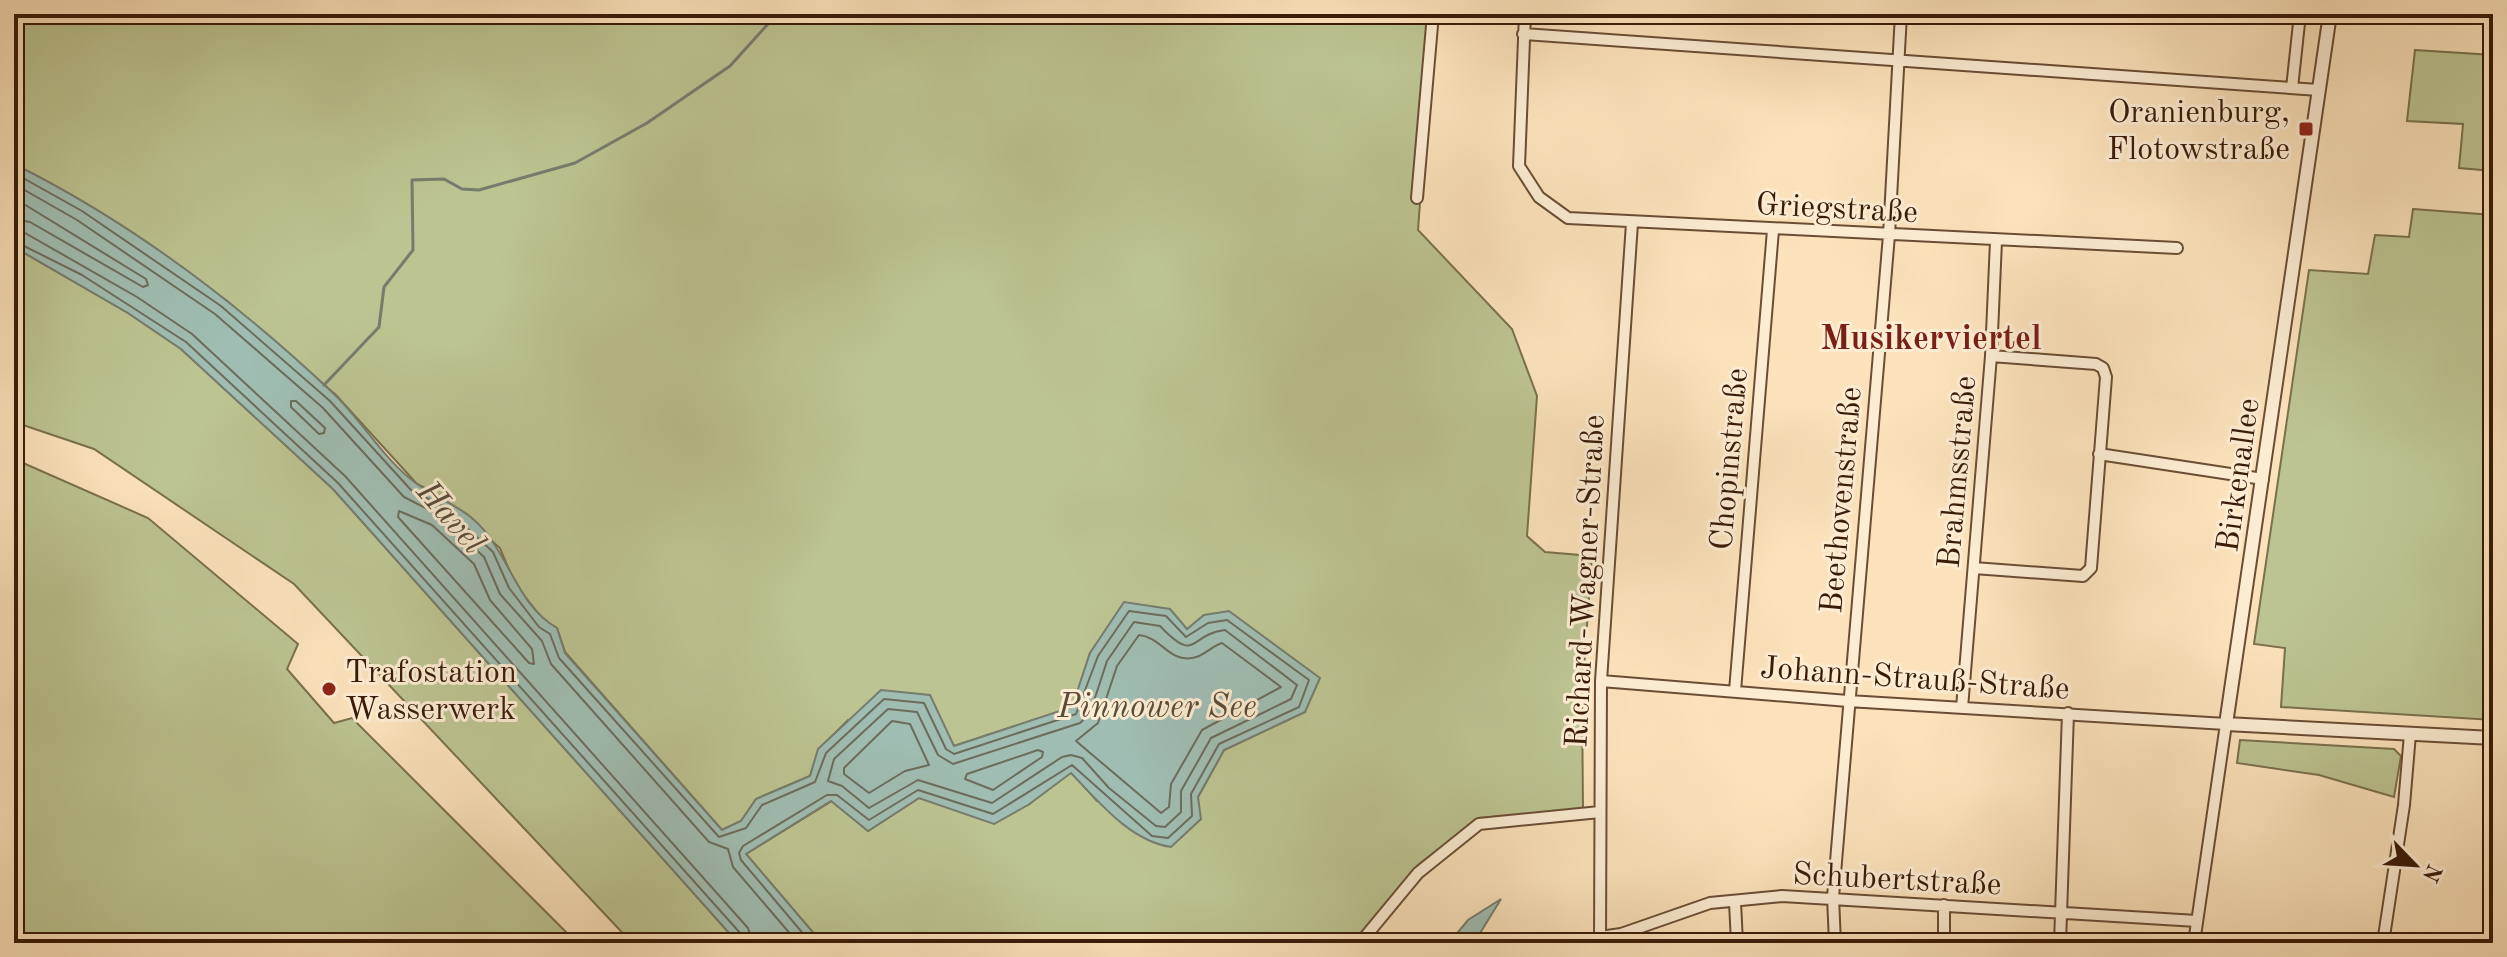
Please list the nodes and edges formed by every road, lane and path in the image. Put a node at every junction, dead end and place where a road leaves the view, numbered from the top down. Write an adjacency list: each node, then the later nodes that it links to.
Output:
1 (1433, 14): 10 (street)
2 (1525, 14): 6 (street)
3 (1901, 14): 7 (street, Beethovenstraße)
4 (2300, 14): 8 (street)
5 (2330, 14): 9 (street, Birkenallee)
6 (1523, 34): 7 (street); 11 (street, Griegstraße)
7 (1897, 58): 8 (street); 13 (street, Beethovenstraße)
8 (2292, 88): 9 (street)
9 (2319, 90): 18 (street, Birkenallee)
10 (1417, 198)
11 (1632, 223): 12 (street, Griegstraße); 20 (street, Richard-Wagner-Straße)
12 (1773, 230): 13 (street, Griegstraße); 21 (street, Chopinstraße)
13 (1889, 235): 14 (street, Griegstraße); 22 (street, Beethovenstraße)
14 (1996, 241): 15 (street, Griegstraße); 16 (street, Brahmsstraße)
15 (2177, 248)
16 (1991, 356): 17 (street); 19 (street, Brahmsstraße)
17 (2099, 454): 18 (street); 19 (street)
18 (2263, 479): 25 (street, Birkenallee)
19 (1974, 568): 23 (street, Brahmsstraße)
20 (1601, 681): 21 (street, Johann-Strauß-Straße); 28 (street, Richard-Wagner-Straße)
21 (1735, 691): 22 (street, Johann-Strauß-Straße)
22 (1848, 701): 23 (street, Johann-Strauß-Straße); 29 (street, Beethovenstraße)
23 (1962, 708): 24 (street, Johann-Strauß-Straße)
24 (2068, 713): 25 (street, Johann-Strauß-Straße); 32 (street)
25 (2226, 724): 26 (street); 33 (street, Birkenallee)
26 (2410, 734): 27 (street); 41 (street)
27 (2493, 738)
28 (1600, 812): 34 (street, Richard-Wagner-Straße); 35 (street)
29 (1833, 897): 30 (street, Schubertstraße); 31 (street, Schubertstraße); 37 (street, Beethovenstraße)
30 (1735, 902): 34 (street, Schubertstraße); 36 (street)
31 (1944, 905): 32 (street, Schubertstraße); 38 (street)
32 (2061, 914): 33 (street, Schubertstraße); 39 (street)
33 (2197, 921): 40 (street, Birkenallee)
34 (1600, 940)
35 (1360, 943)
36 (1737, 943)
37 (1835, 943)
38 (1944, 943)
39 (2060, 943)
40 (2194, 943)
41 (2383, 943)

